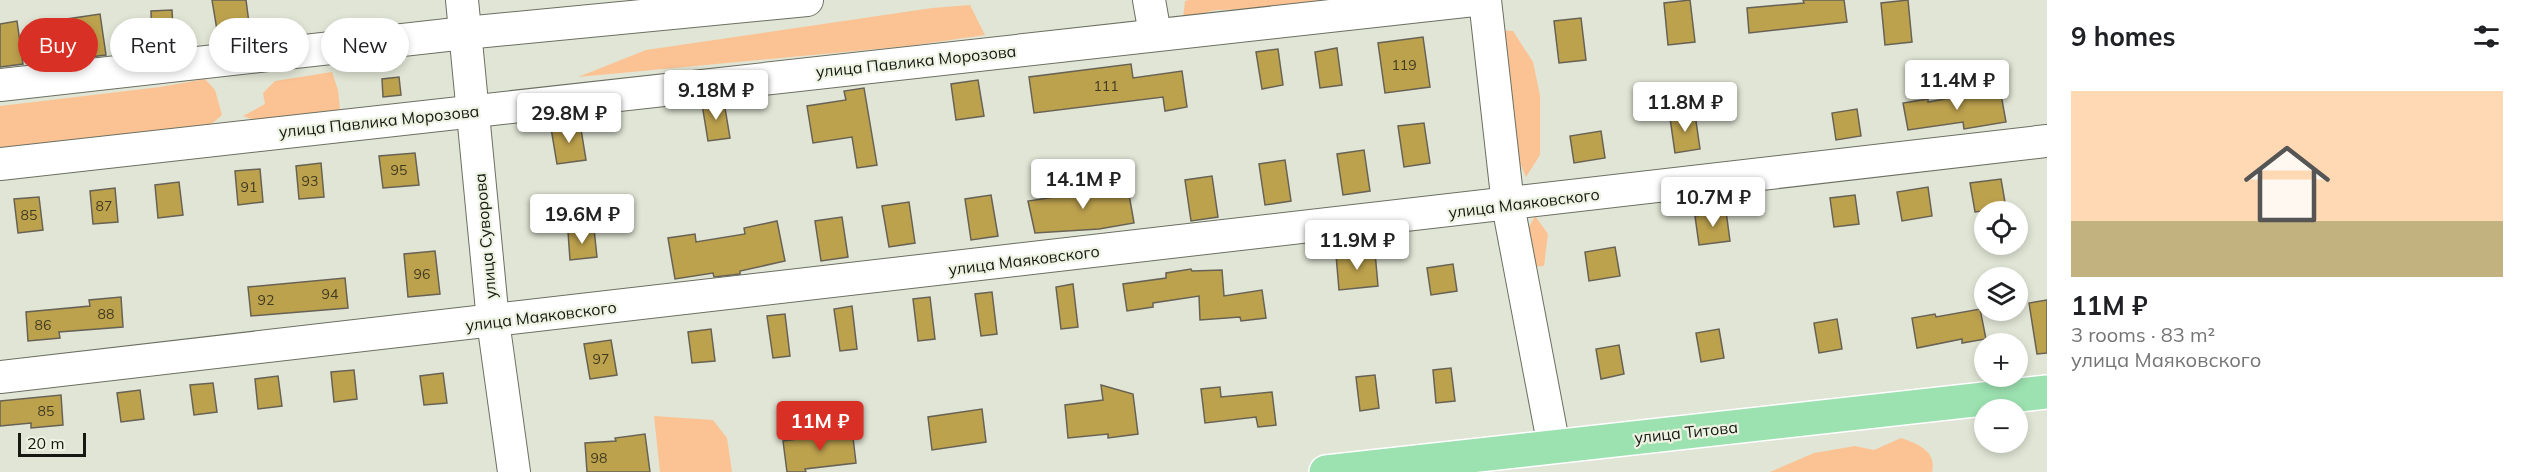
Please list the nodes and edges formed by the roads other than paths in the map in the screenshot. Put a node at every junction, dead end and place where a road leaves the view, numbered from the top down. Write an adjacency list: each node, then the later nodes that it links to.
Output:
1 (462, 0): 6 (street, улица Суворова)
2 (807, 0): 6 (street)
3 (1149, 0): 7 (street)
4 (1474, 0): 7 (street, улица Павлика Морозова)
5 (1485, 0): 12 (street)
6 (465, 33): 8 (street); 9 (street, улица Суворова)
7 (1155, 34): 9 (street, улица Павлика Морозова)
8 (0, 85)
9 (473, 110): 11 (street, улица Павлика Морозова); 13 (street, улица Суворова)
10 (2047, 141): 12 (street, улица Маяковского)
11 (0, 164)
12 (1508, 205): 13 (street, улица Маяковского); 16 (street)
13 (493, 321): 14 (street, улица Маяковского); 17 (street, улица Суворова)
14 (0, 377)
15 (2047, 392): 16 (main road, улица Титова)
16 (1554, 447): 18 (main road, улица Титова)
17 (514, 472)
18 (1326, 472)

